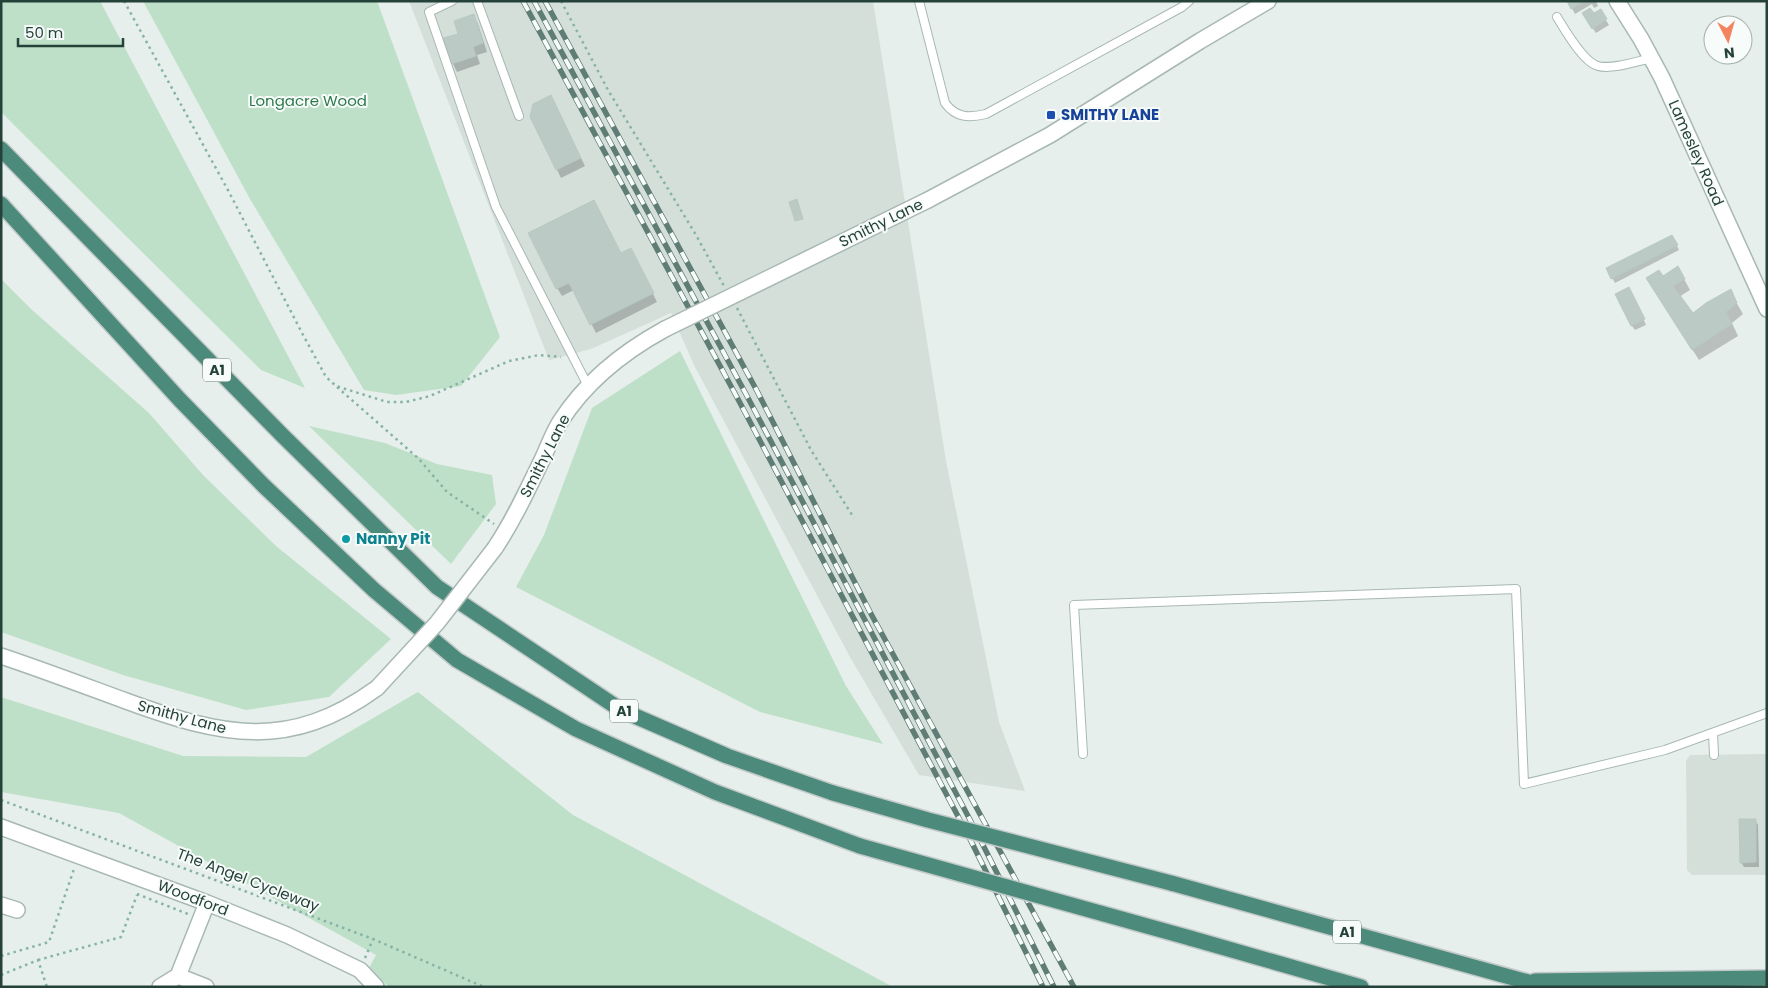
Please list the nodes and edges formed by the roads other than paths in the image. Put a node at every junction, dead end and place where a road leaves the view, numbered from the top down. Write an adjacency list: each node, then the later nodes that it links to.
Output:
1 (452, 1): 13 (lane)
2 (477, 1): 9 (lane)
3 (919, 1): 4 (lane)
4 (1188, 1)
5 (1268, 1): 13 (street, Smithy Lane, bridge)
6 (1617, 1): 8 (street, Lamesley Road)
7 (1557, 17): 8 (lane)
8 (1652, 58): 12 (street, Lamesley Road)
9 (519, 116)
10 (1, 149): 25 (highway, A1, bridge)
11 (1, 204): 29 (highway, A1, bridge)
12 (1767, 309)
13 (588, 386): 14 (street, Smithy Lane, bridge)
14 (1, 656)
15 (1767, 713): 16 (lane)
16 (1713, 733): 17 (lane); 18 (lane)
17 (1083, 754)
18 (1714, 755)
19 (1, 827): 20 (street, Woodford)
20 (207, 903): 23 (street); 28 (street, Woodford)
21 (1, 905): 22 (street)
22 (17, 910)
23 (178, 976): 26 (street); 27 (street)
24 (1767, 978): 25 (highway)
25 (1524, 981): 30 (highway, A1)
26 (160, 987)
27 (206, 987)
28 (376, 987)
29 (1361, 987)
30 (1546, 987)

